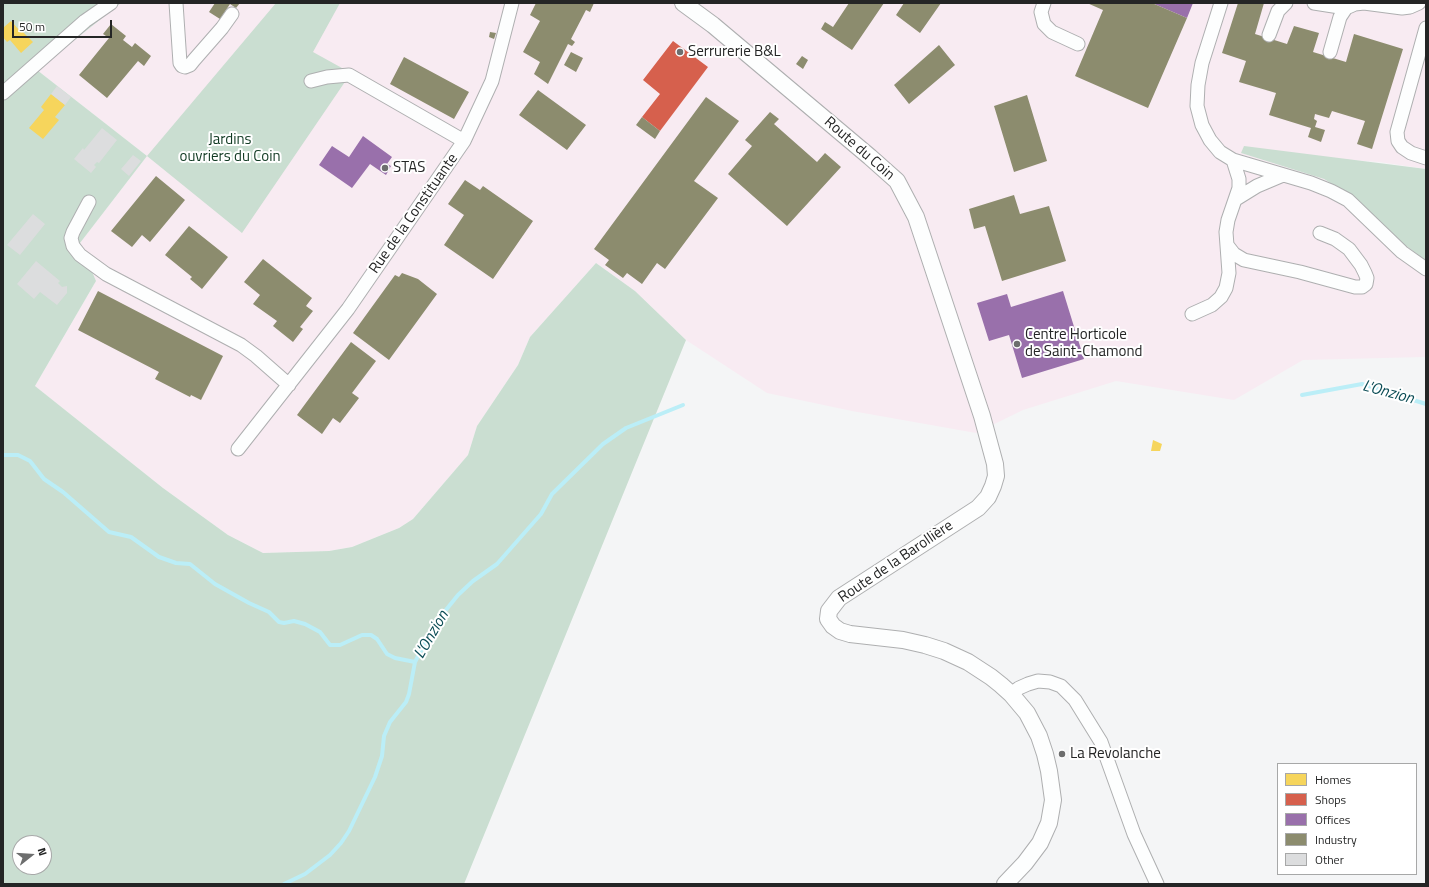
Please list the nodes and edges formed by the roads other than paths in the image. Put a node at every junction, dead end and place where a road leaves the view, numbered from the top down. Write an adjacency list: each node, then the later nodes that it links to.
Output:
1 (111, 3): 17 (street)
2 (176, 3): 11 (street)
3 (512, 3): 18 (street, Rue de la Constituante)
4 (683, 3): 29 (main road, Route du Coin)
5 (1044, 3): 14 (street)
6 (1221, 3): 20 (street)
7 (1286, 3): 13 (street)
8 (1314, 3): 10 (street)
9 (1419, 3): 10 (street)
10 (1346, 8): 15 (street)
11 (232, 14)
12 (1426, 28): 19 (street)
13 (1269, 35)
14 (1078, 44)
15 (1330, 52)
16 (311, 81): 18 (street)
17 (3, 93)
18 (464, 141): 28 (street, Rue de la Constituante)
19 (1426, 158)
20 (1233, 160): 21 (street); 22 (street)
21 (1283, 175): 22 (street); 26 (street)
22 (1236, 199): 25 (street)
23 (90, 202): 28 (street)
24 (1320, 233): 25 (street)
25 (1227, 244): 27 (street)
26 (1426, 269)
27 (1192, 314)
28 (289, 384): 30 (street, Rue de la Constituante)
29 (982, 416): 31 (main road, Route de la Barollière)
30 (238, 449)
31 (1011, 694): 32 (main road, Route de la Barollière); 33 (street)
32 (1005, 884)
33 (1157, 884)

